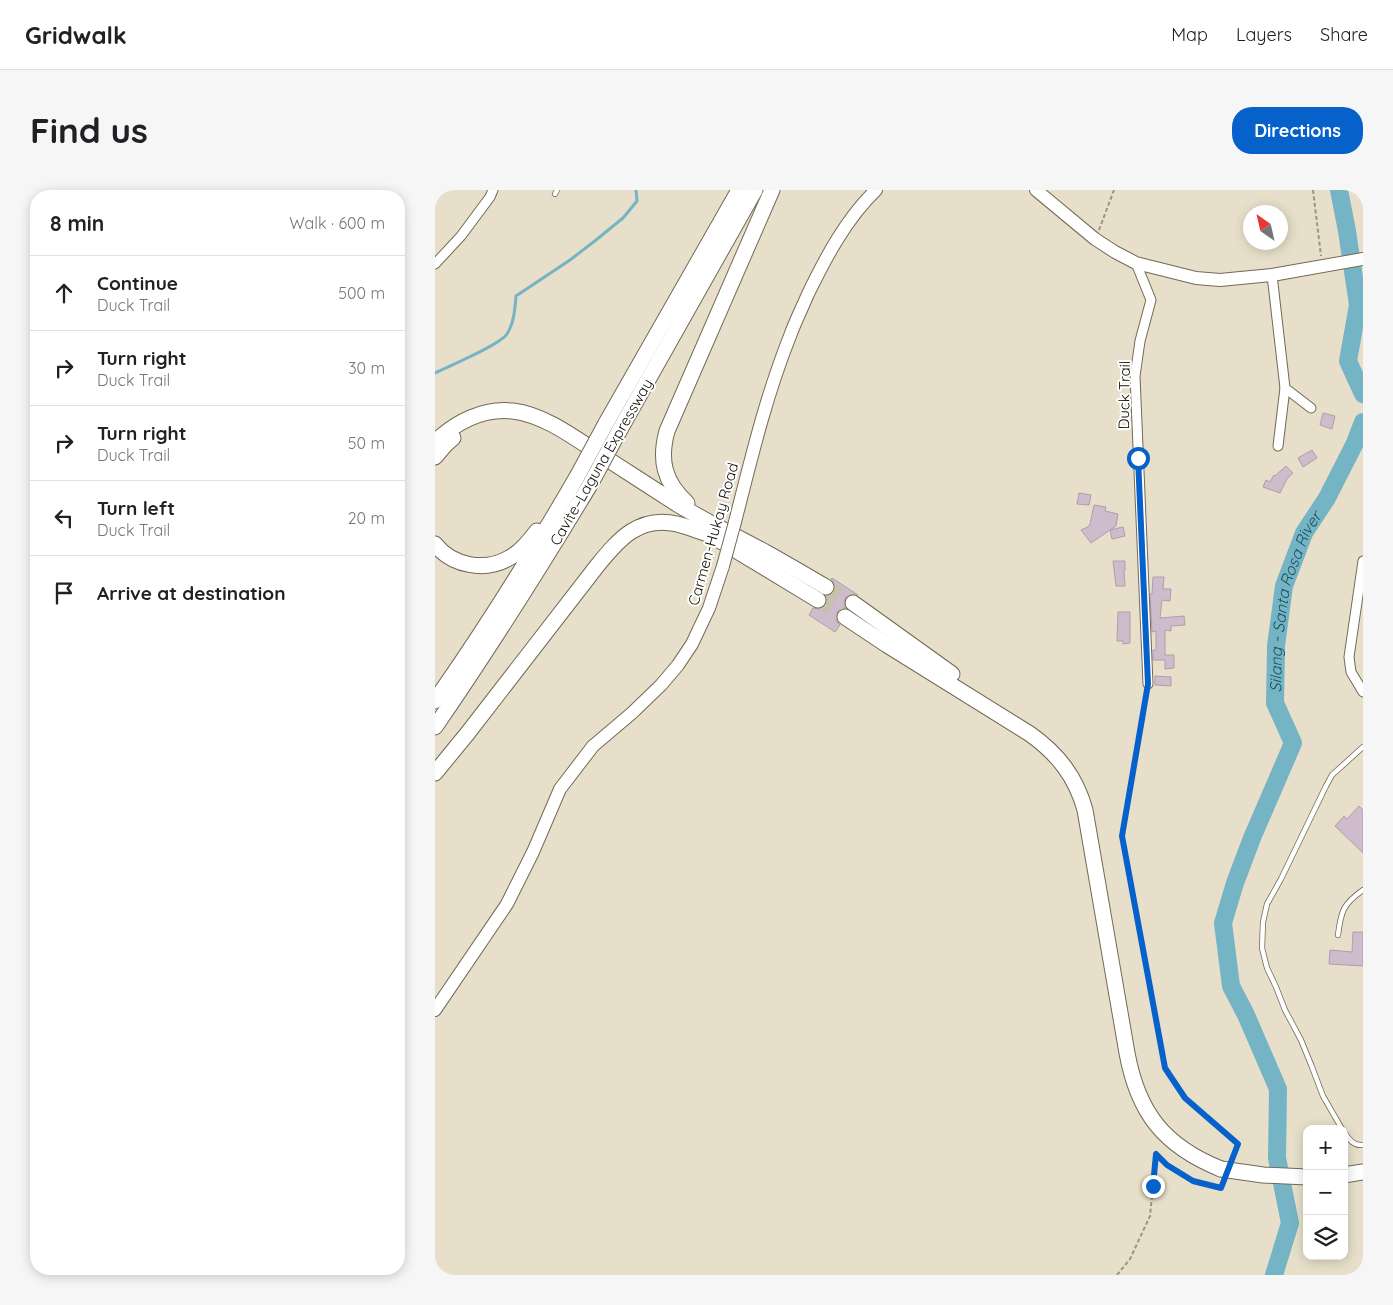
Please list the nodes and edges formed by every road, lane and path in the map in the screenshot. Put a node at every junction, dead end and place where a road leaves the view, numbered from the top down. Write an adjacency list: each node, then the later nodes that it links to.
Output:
1 (493, 190): 12 (street)
2 (739, 190): 17 (highway, Cavite–Laguna Expressway)
3 (755, 190): 17 (highway, Cavite–Laguna Expressway)
4 (772, 190): 22 (highway)
5 (877, 190): 37 (street, Carmen-Hukay Road, bridge)
6 (1036, 190): 9 (street)
7 (1114, 190): 9 (path)
8 (1313, 190): 13 (path)
9 (1095, 239): 11 (street)
10 (1363, 259): 13 (street)
11 (1136, 263): 14 (street); 29 (street, Duck Trail)
12 (435, 264)
13 (1328, 265): 14 (street)
14 (1272, 276): 15 (street)
15 (1285, 388): 16 (street); 19 (street)
16 (1311, 408)
17 (612, 429): 21 (highway, Cavite–Laguna Expressway, bridge)
18 (435, 442): 22 (highway)
19 (1278, 446)
20 (435, 457): 22 (highway)
21 (584, 479): 23 (highway); 31 (highway, Cavite–Laguna Expressway); 32 (highway, Cavite–Laguna Expressway)
22 (716, 532): 25 (highway); 26 (highway); 34 (highway)
23 (435, 544)
24 (1363, 561): 30 (street)
25 (826, 587)
26 (818, 600)
27 (853, 603): 43 (highway)
28 (845, 617): 43 (highway)
29 (1148, 684): 43 (path)
30 (1363, 692)
31 (435, 702)
32 (435, 727)
33 (1363, 746): 38 (lane)
34 (435, 773)
35 (1363, 890): 36 (lane)
36 (1338, 935)
37 (435, 1010)
38 (1340, 1125)
39 (1348, 1137): 40 (lane)
40 (1363, 1145)
41 (1363, 1163): 42 (highway)
42 (1348, 1165)
43 (1225, 1167): 44 (highway); 47 (highway, bridge); 48 (path)
44 (1303, 1168)
45 (1363, 1172): 46 (highway)
46 (1348, 1174)
47 (1303, 1177)
48 (1117, 1275)

